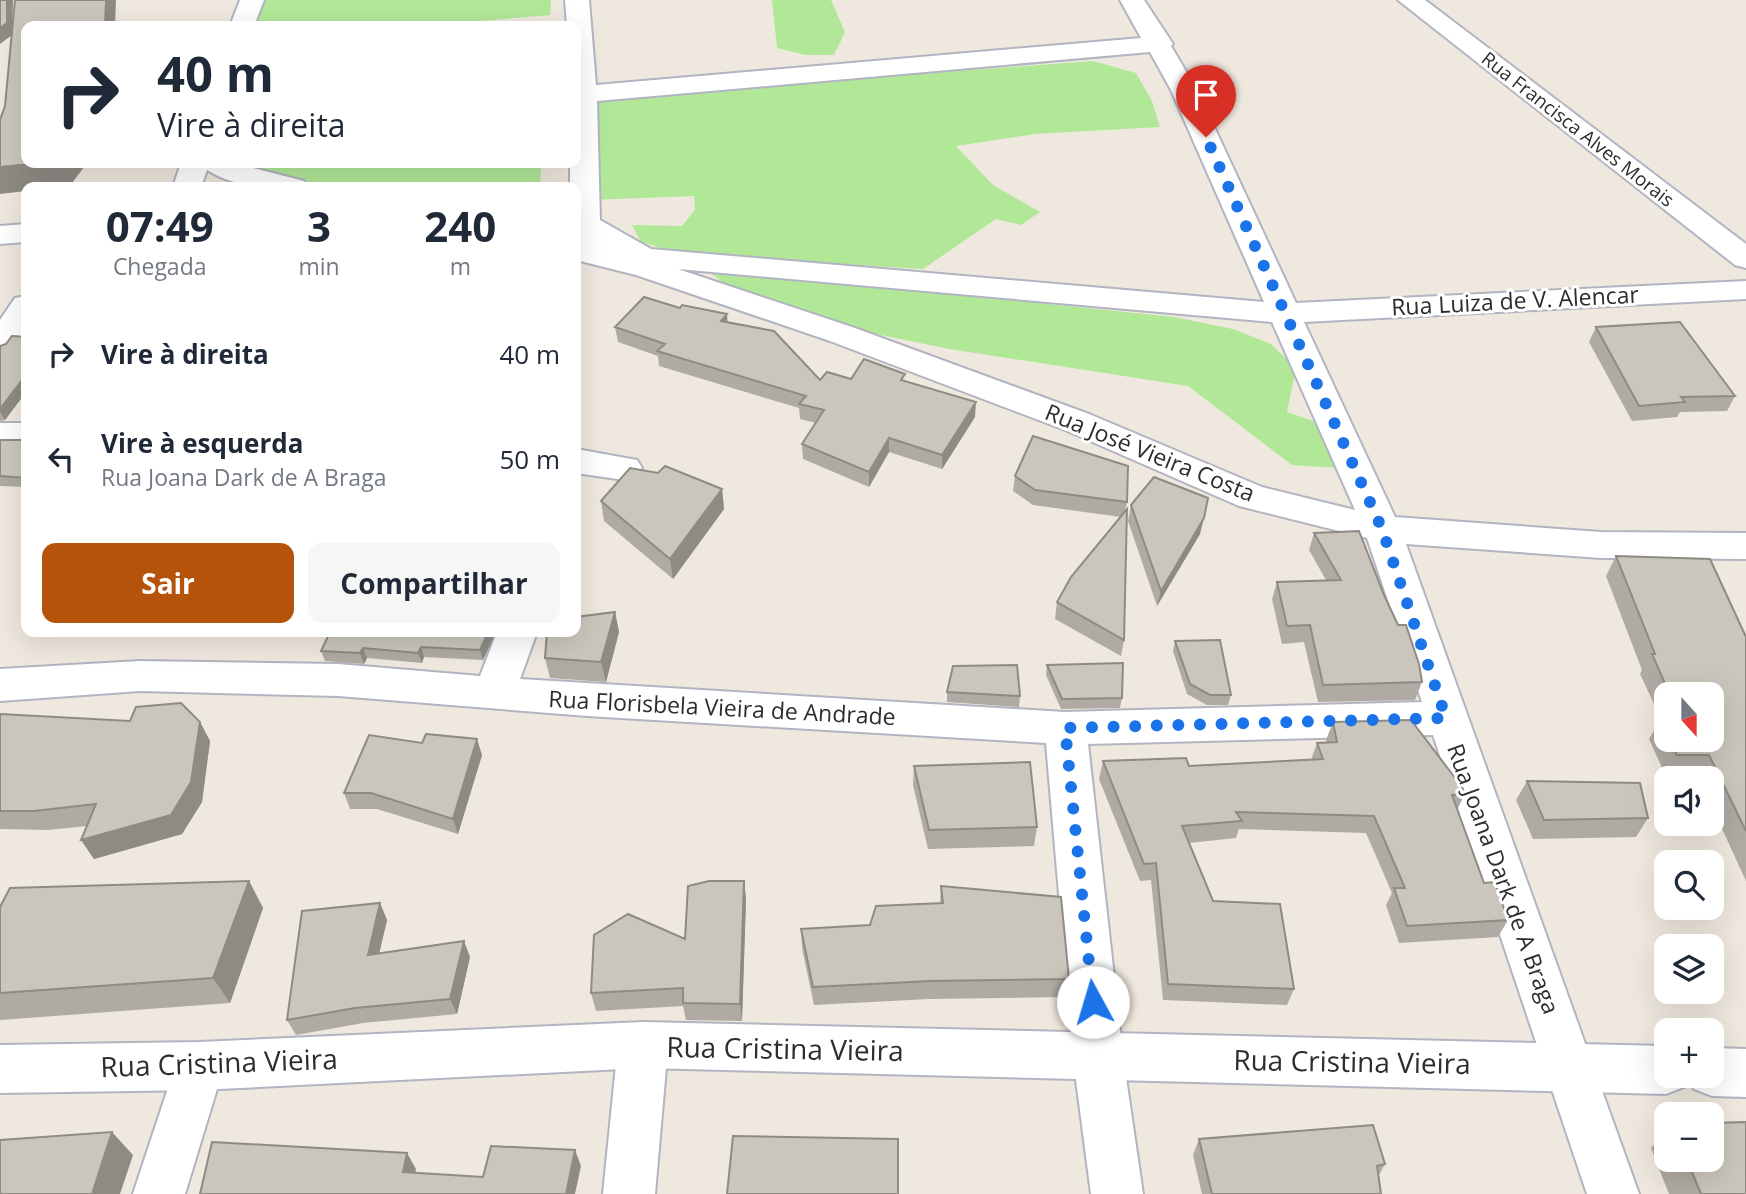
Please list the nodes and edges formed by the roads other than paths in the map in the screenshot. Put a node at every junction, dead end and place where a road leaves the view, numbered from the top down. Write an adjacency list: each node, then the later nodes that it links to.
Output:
1 (252, 0): 5 (street)
2 (578, 0): 6 (street)
3 (1132, 0): 7 (street, Rua Joana Dark de A Braga)
4 (1410, 0): 15 (street, Rua Francisca Alves Morais)
5 (244, 21)
6 (578, 21)
7 (1160, 44): 8 (street); 18 (street, Rua Joana Dark de A Braga)
8 (581, 94)
9 (222, 168): 10 (street)
10 (270, 182)
11 (21, 233): 12 (street)
12 (0, 235)
13 (581, 238): 18 (street, Rua Luiza de V. Alencar)
14 (581, 238): 24 (street, Rua José Vieira Costa)
15 (1746, 259)
16 (1746, 290): 18 (street, Rua Luiza de V. Alencar)
17 (21, 312): 19 (street)
18 (1284, 313): 24 (street, Rua Joana Dark de A Braga)
19 (0, 345)
20 (0, 434): 21 (street)
21 (21, 434)
22 (581, 467): 23 (street)
23 (624, 468)
24 (1382, 529): 25 (street, Rua José Vieira Costa); 29 (street, Rua Joana Dark de A Braga)
25 (1741, 555)
26 (515, 637): 28 (street)
27 (0, 685): 28 (street, Rua Florisbela Vieira de Andrade)
28 (494, 693): 30 (street, Rua Florisbela Vieira de Andrade)
29 (1446, 718): 30 (street, Rua Florisbela Vieira de Andrade); 34 (street, Rua Joana Dark de A Braga)
30 (1065, 728): 32 (street)
31 (643, 1045): 32 (street, Rua Cristina Vieira); 33 (street, Rua Cristina Vieira); 40 (street)
32 (1098, 1057): 34 (street, Rua Cristina Vieira); 41 (street)
33 (199, 1066): 35 (street, Rua Cristina Vieira); 39 (street)
34 (1571, 1067): 36 (street, Rua Cristina Vieira); 42 (street, Rua Joana Dark de A Braga)
35 (0, 1069)
36 (1654, 1070)
37 (1724, 1072): 38 (street)
38 (1746, 1073)
39 (159, 1194)
40 (629, 1194)
41 (1117, 1194)
42 (1613, 1194)

